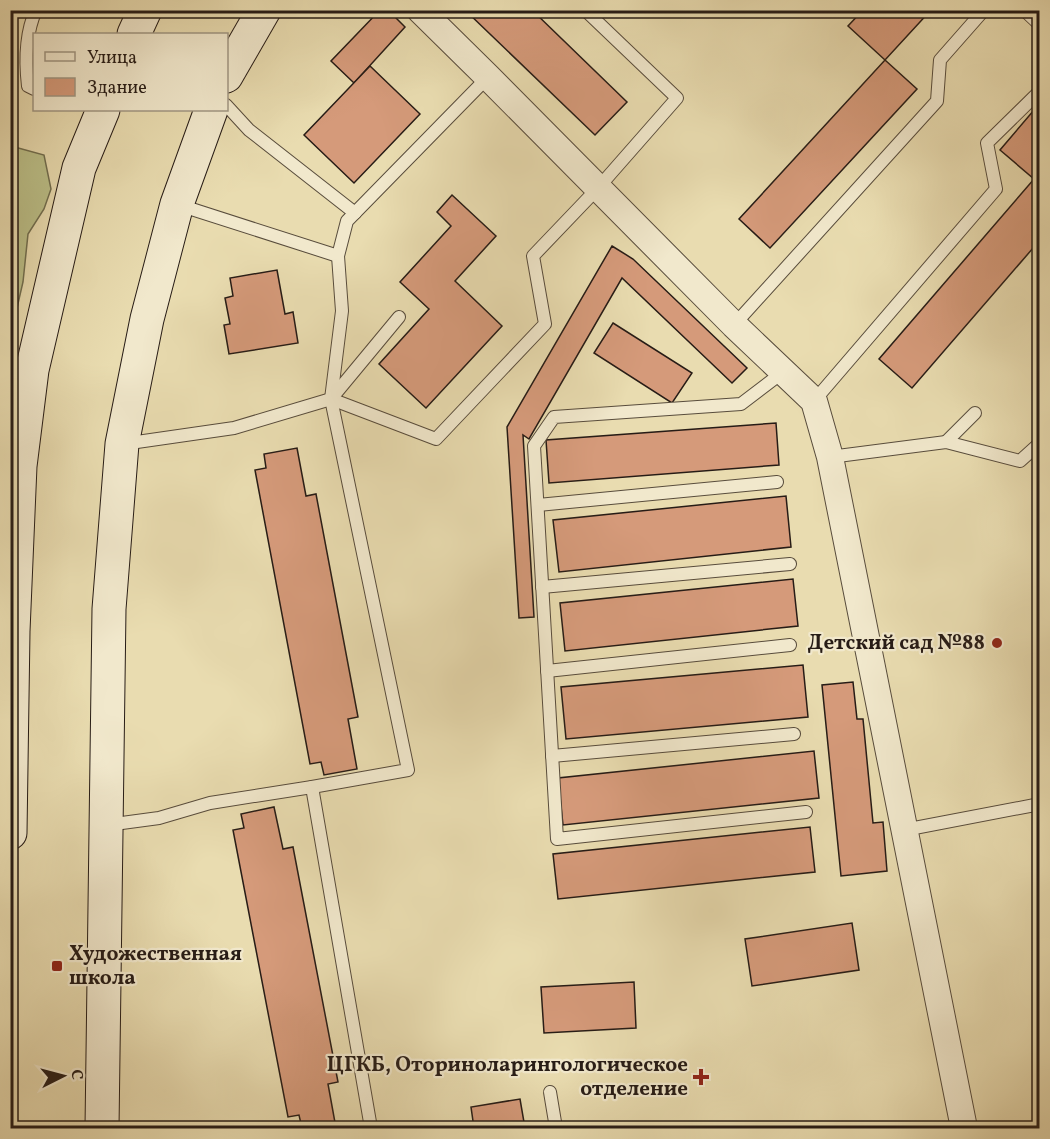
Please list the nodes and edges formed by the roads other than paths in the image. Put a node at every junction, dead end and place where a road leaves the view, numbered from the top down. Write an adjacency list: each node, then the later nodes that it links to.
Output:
1 (36, 10): 12 (lane)
2 (145, 10): 9 (street)
3 (264, 10): 10 (street)
4 (420, 10): 11 (street)
5 (585, 10): 17 (lane)
6 (984, 10): 22 (lane)
7 (1024, 10): 8 (lane)
8 (1040, 25)
9 (134, 33)
10 (228, 73)
11 (488, 77): 17 (street); 19 (lane)
12 (31, 88)
13 (1040, 91): 25 (lane)
14 (228, 107): 19 (lane)
15 (97, 111): 31 (street)
16 (211, 111): 18 (street)
17 (598, 188): 22 (street); 24 (lane)
18 (177, 204): 20 (lane); 29 (street)
19 (355, 213): 20 (lane)
20 (338, 256): 24 (lane)
21 (399, 317): 24 (lane)
22 (734, 325): 23 (street)
23 (783, 372): 25 (street); 33 (lane)
24 (331, 399): 29 (lane); 40 (lane)
25 (814, 401): 30 (street)
26 (975, 412): 27 (lane)
27 (946, 442): 28 (lane); 30 (lane)
28 (1040, 443)
29 (122, 444): 43 (street)
30 (830, 457): 44 (street)
31 (15, 466): 45 (street)
32 (777, 482): 33 (lane)
33 (538, 506): 35 (lane)
34 (790, 564): 35 (lane)
35 (542, 587): 37 (lane)
36 (790, 645): 37 (lane)
37 (548, 671): 39 (lane)
38 (794, 734): 39 (lane)
39 (552, 756): 42 (lane)
40 (312, 787): 43 (lane); 48 (lane)
41 (1040, 804): 44 (lane)
42 (806, 812)
43 (106, 825): 47 (street)
44 (904, 830): 50 (street)
45 (10, 833)
46 (550, 1092): 49 (lane)
47 (102, 1128)
48 (371, 1128)
49 (556, 1128)
50 (964, 1128)

